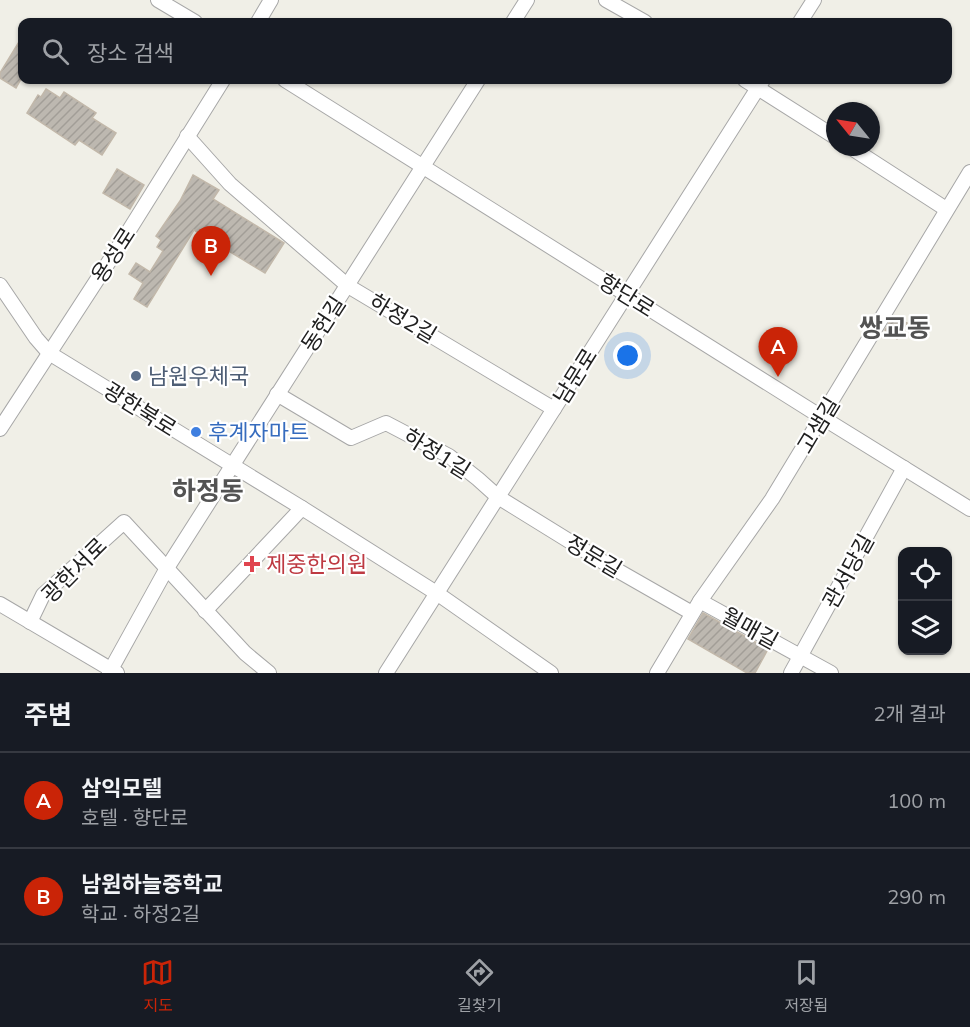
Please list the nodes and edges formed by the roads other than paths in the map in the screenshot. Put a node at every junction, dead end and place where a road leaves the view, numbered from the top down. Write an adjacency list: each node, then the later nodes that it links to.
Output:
1 (158, 0): 6 (street)
2 (271, 0): 7 (street)
3 (527, 0): 8 (street)
4 (606, 0): 9 (street)
5 (814, 0): 10 (street)
6 (188, 18)
7 (260, 18)
8 (516, 18)
9 (638, 18)
10 (803, 18)
11 (220, 84): 17 (street, 용성로)
12 (291, 84): 19 (street, 향단로)
13 (476, 84): 19 (street, 동헌길)
14 (760, 84): 24 (street, 남문로)
15 (762, 84): 16 (street)
16 (826, 130)
17 (187, 136): 23 (street, 하정2길); 25 (street, 용성로)
18 (864, 156): 21 (street)
19 (424, 167): 23 (street, 동헌길); 24 (street, 향단로)
20 (970, 172): 21 (street, 고샘길)
21 (946, 209): 28 (street, 고샘길)
22 (0, 285): 25 (street, 광한북로)
23 (348, 286): 26 (street, 동헌길); 27 (street, 하정2길)
24 (627, 294): 27 (street, 남문로); 28 (street, 향단로)
25 (49, 353): 29 (street, 용성로); 30 (street, 광한북로)
26 (277, 394): 30 (street, 동헌길); 32 (street, 하정1길)
27 (554, 409): 32 (street, 남문로)
28 (823, 418): 31 (street, 향단로); 37 (street, 고샘길)
29 (0, 429)
30 (232, 466): 33 (street, 광한북로); 35 (street, 동헌길)
31 (904, 468): 34 (street, 향단로); 42 (street, 관서당길)
32 (498, 497): 36 (street, 남문로); 40 (street, 정문길)
33 (302, 507): 36 (street, 광한북로); 39 (street)
34 (970, 509)
35 (167, 568): 39 (street); 41 (street, 광한서로); 43 (street, 동헌길)
36 (438, 594): 45 (street, 남문로); 46 (street, 광한북로)
37 (700, 601): 40 (street, 고샘길); 42 (street, 월매길)
38 (2, 610): 41 (street, 광한서로)
39 (205, 610): 44 (street)
40 (692, 613): 47 (street, 고샘길)
41 (30, 622): 43 (street, 광한서로)
42 (801, 656): 48 (street, 관서당길); 49 (street, 월매길)
43 (112, 672)
44 (269, 673)
45 (386, 673)
46 (551, 673)
47 (657, 673)
48 (791, 673)
49 (831, 673)

